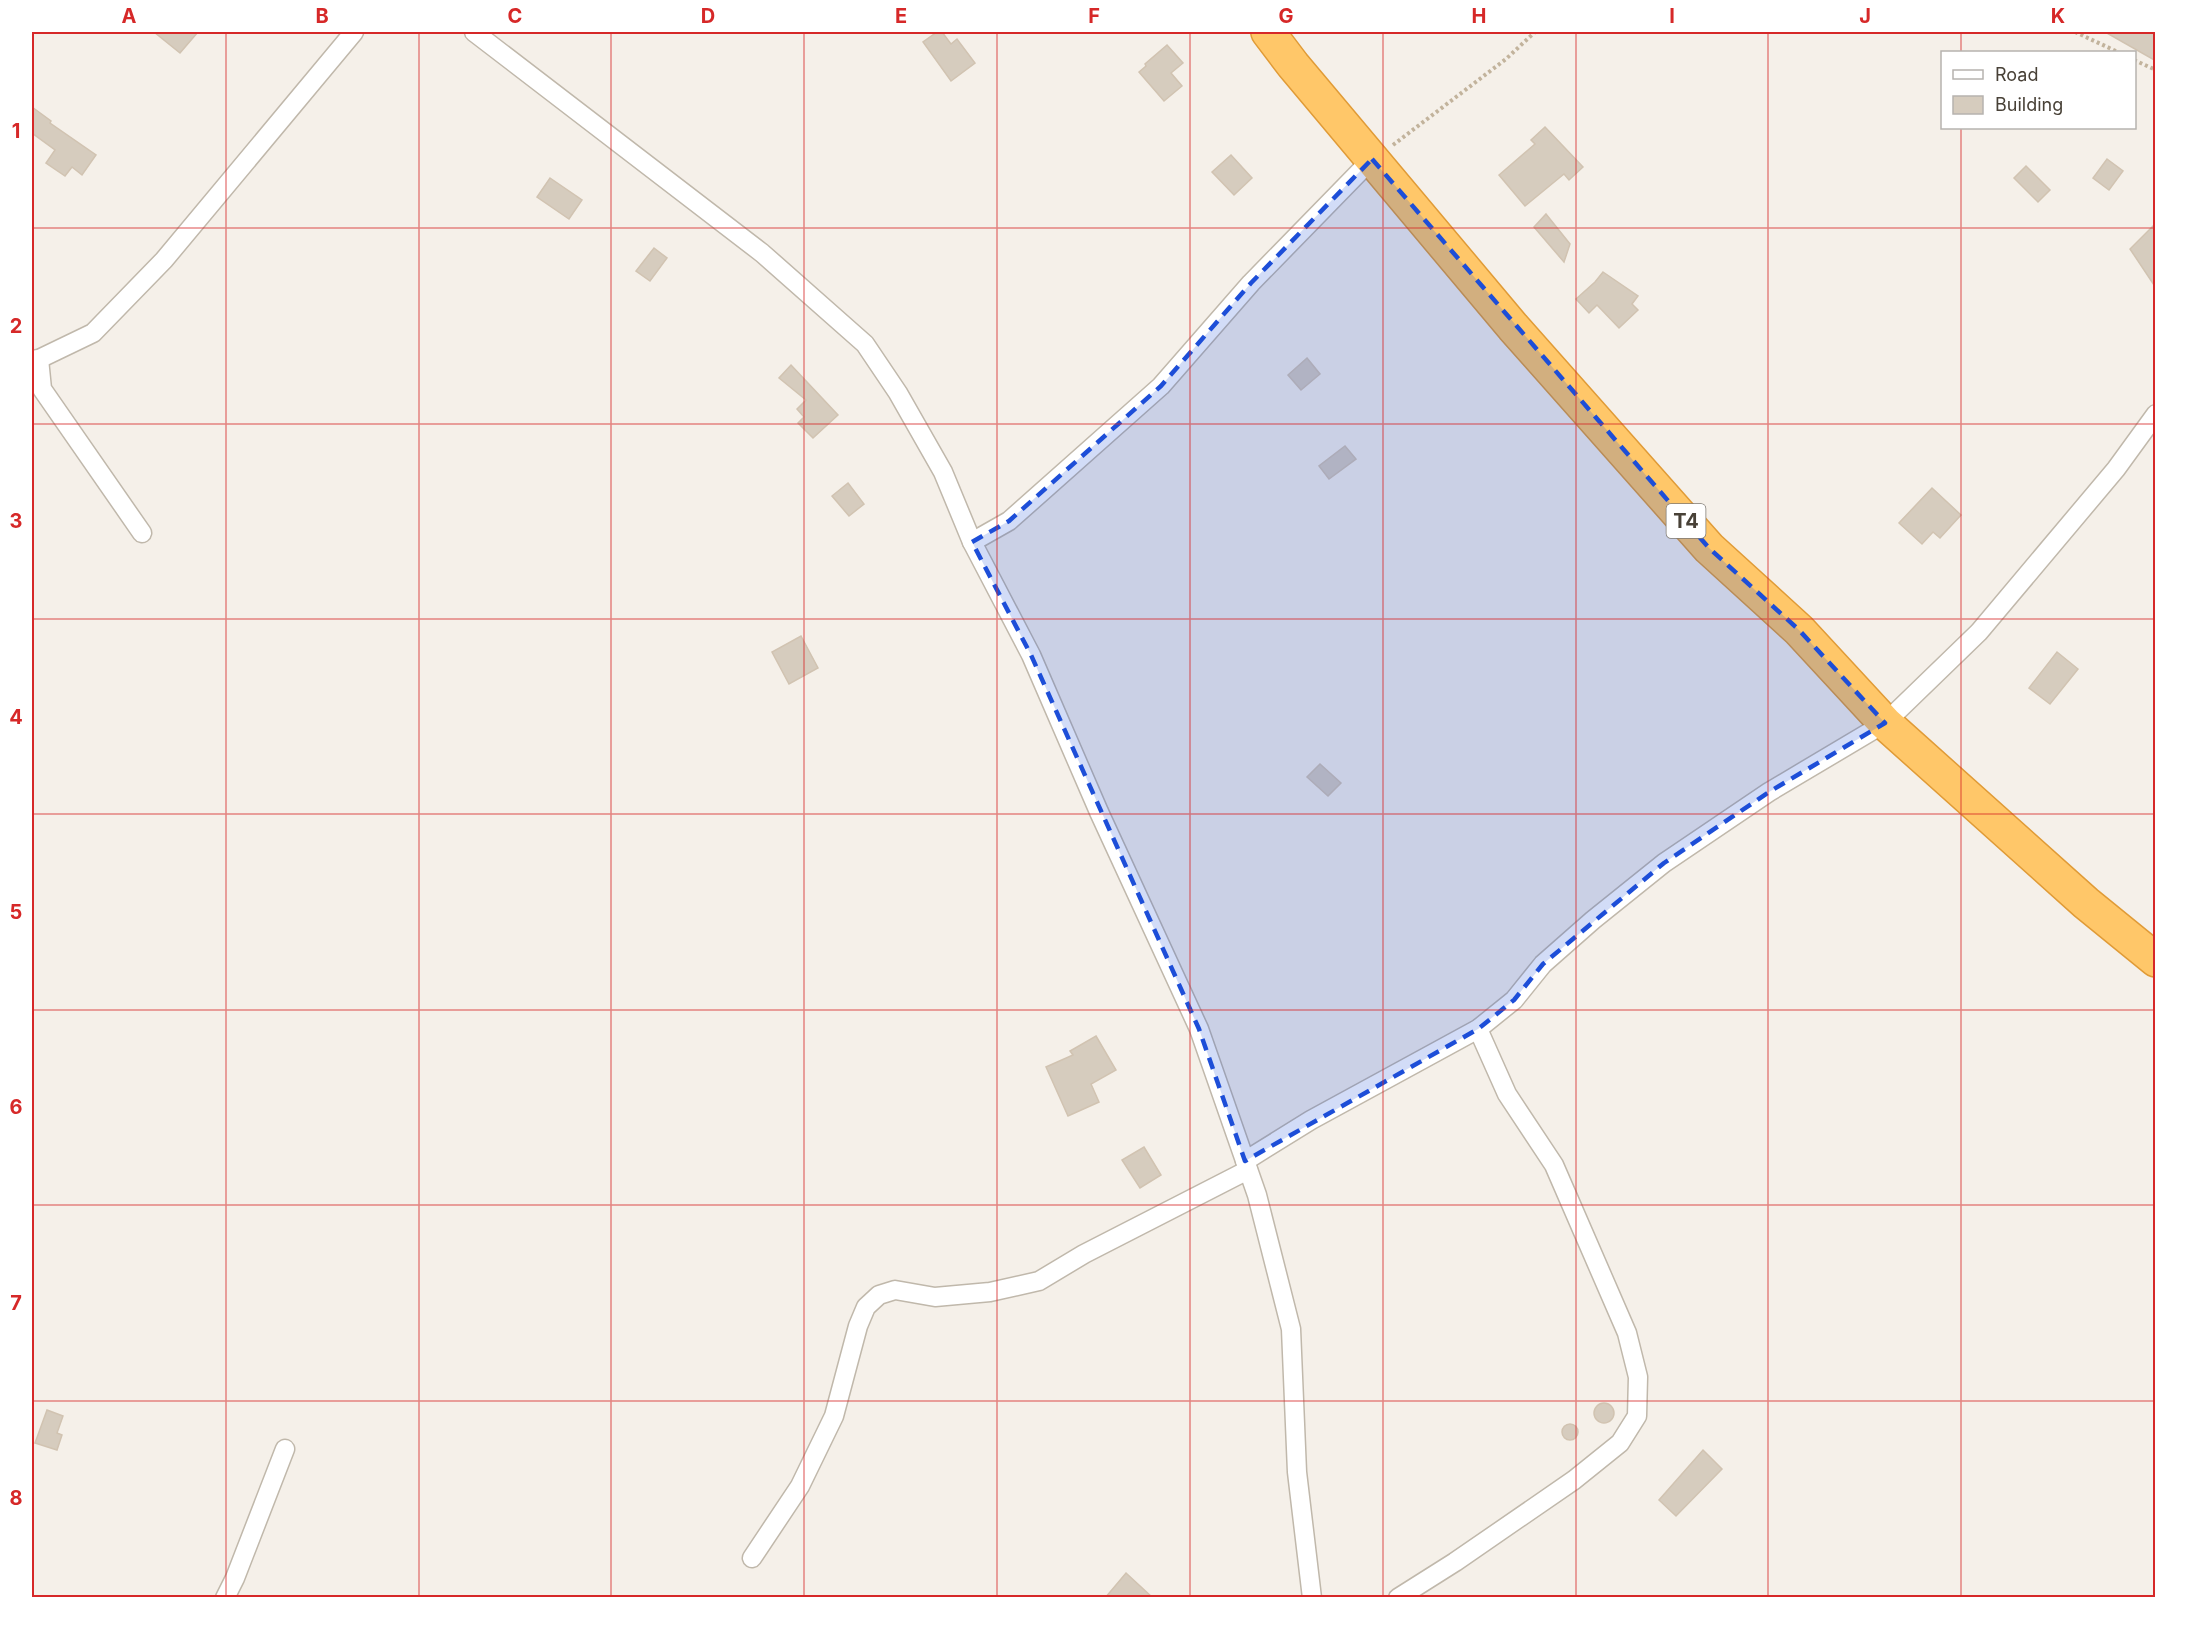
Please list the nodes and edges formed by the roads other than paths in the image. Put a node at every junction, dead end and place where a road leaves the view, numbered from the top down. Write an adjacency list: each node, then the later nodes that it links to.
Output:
1 (354, 32): 5 (street)
2 (474, 32): 8 (street)
3 (1268, 32): 4 (highway, T4)
4 (1372, 159): 8 (street); 9 (highway, T4)
5 (35, 359): 7 (street)
6 (2156, 414): 9 (street)
7 (142, 533)
8 (972, 542): 12 (street)
9 (1885, 723): 10 (highway, T4); 11 (street)
10 (2156, 960)
11 (1478, 1029): 12 (street); 17 (street)
12 (1247, 1166): 14 (street); 16 (street)
13 (285, 1449): 15 (street)
14 (752, 1558)
15 (225, 1598)
16 (1312, 1598)
17 (1398, 1598)

